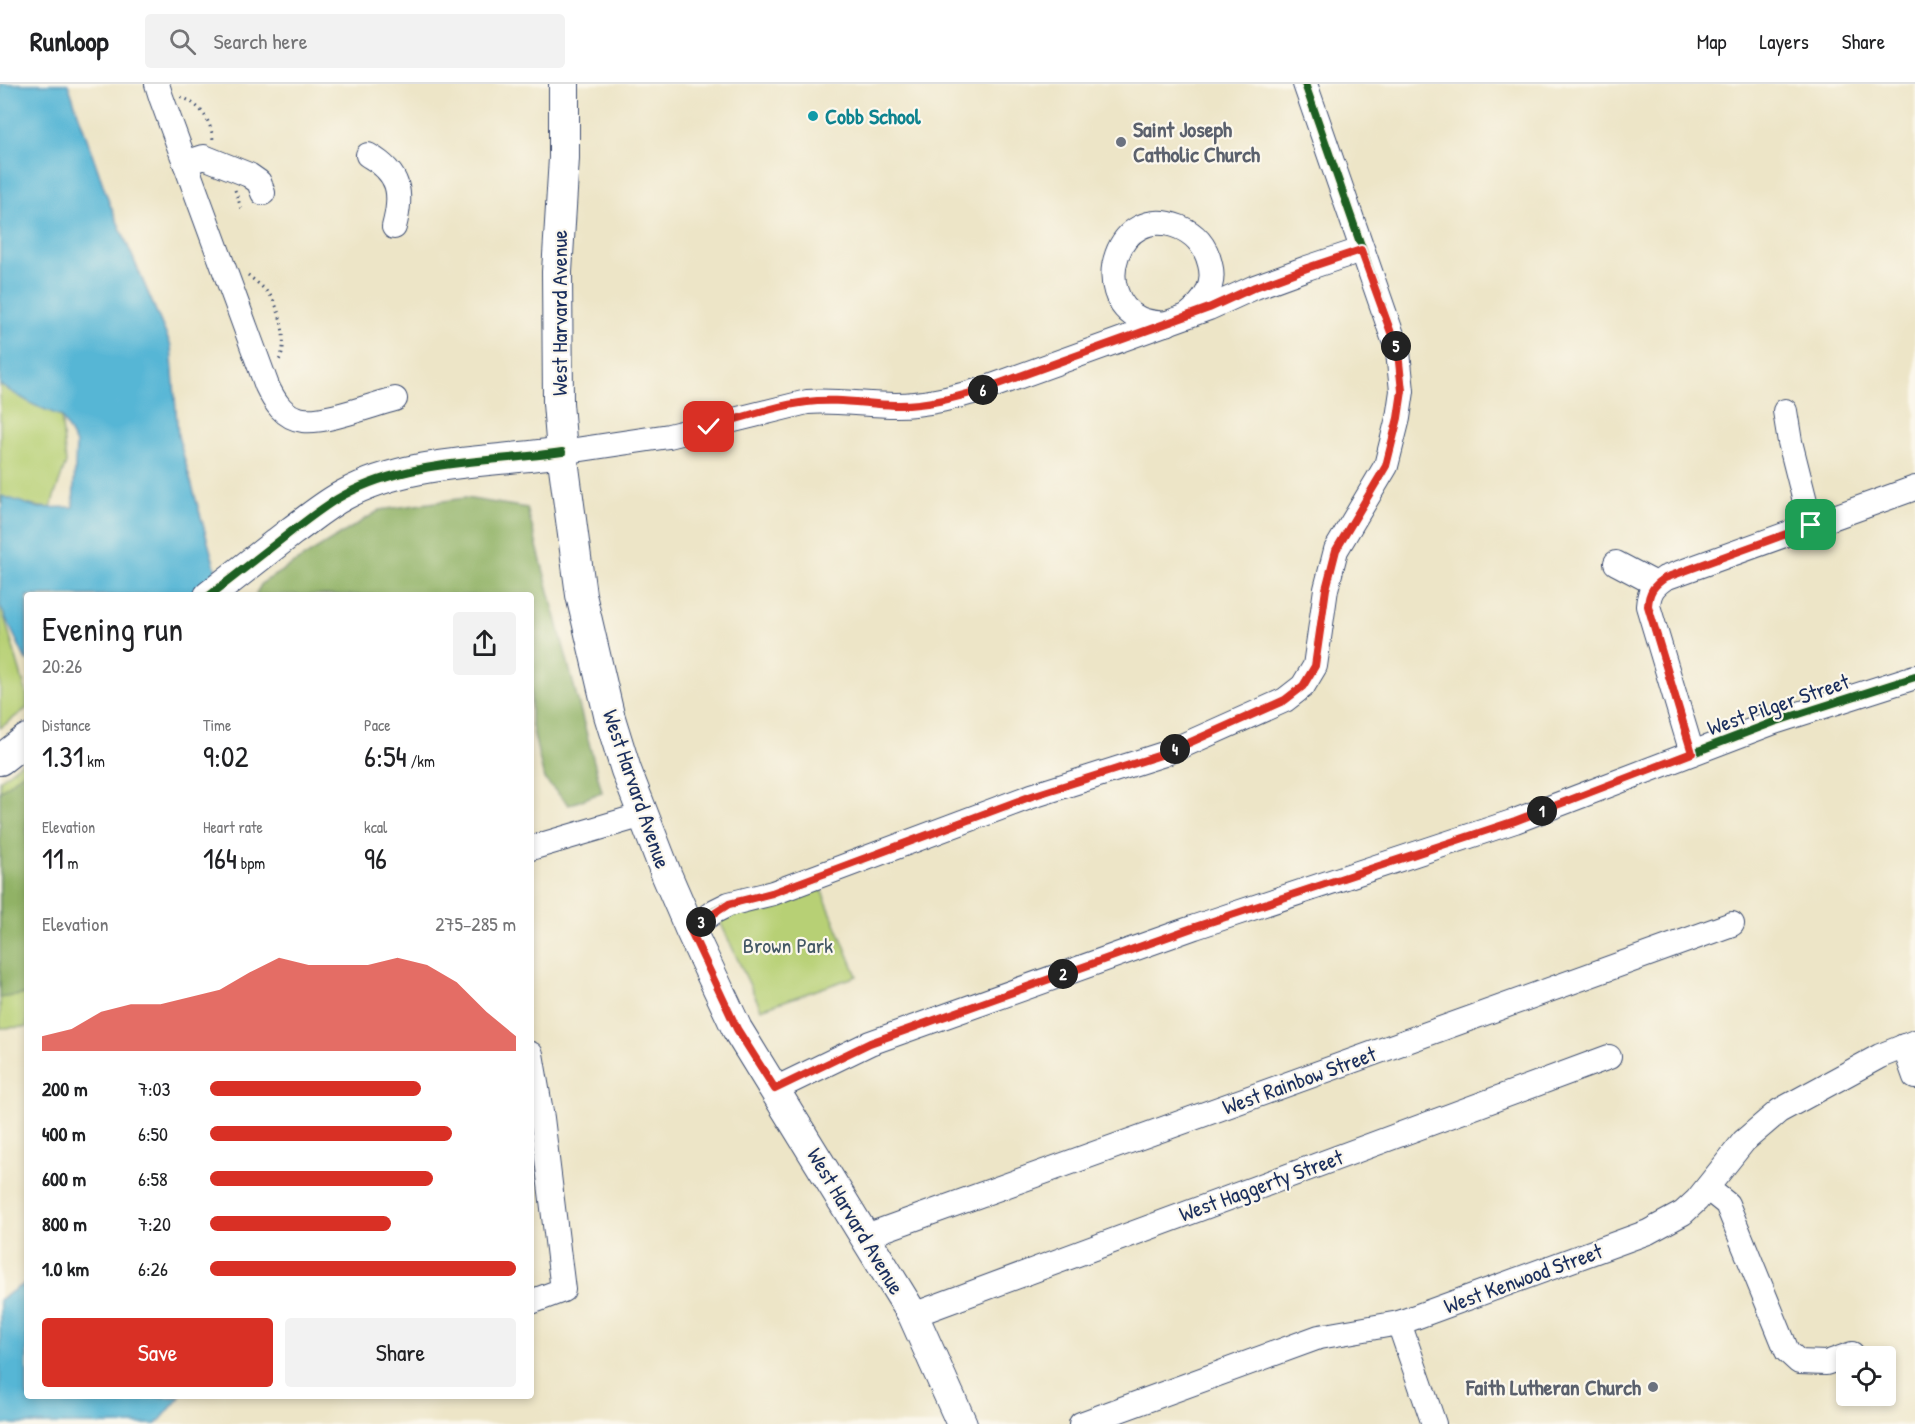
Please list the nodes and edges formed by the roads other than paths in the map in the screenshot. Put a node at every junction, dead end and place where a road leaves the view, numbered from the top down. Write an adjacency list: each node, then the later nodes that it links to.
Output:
1 (564, 84): 11 (main road, West Harvard Avenue)
2 (1305, 84): 8 (street)
3 (158, 88): 5 (street)
4 (368, 155): 7 (street)
5 (185, 163): 6 (street); 9 (street)
6 (263, 193)
7 (393, 227)
8 (1361, 250): 11 (street); 24 (street)
9 (395, 399)
10 (1785, 411): 13 (street)
11 (562, 452): 16 (main road); 21 (main road, West Harvard Avenue)
12 (1915, 488): 13 (street)
13 (1811, 525): 15 (street)
14 (1616, 563): 15 (street)
15 (1656, 584): 19 (street)
16 (214, 592)
17 (1915, 677): 19 (street, West Pilger Street)
18 (24, 741): 20 (main road)
19 (1692, 753): 29 (street, West Pilger Street)
20 (0, 760)
21 (643, 815): 22 (street); 24 (main road, West Harvard Avenue)
22 (534, 847)
23 (1732, 924): 31 (street, West Rainbow Street)
24 (690, 929): 29 (main road, West Harvard Avenue)
25 (1909, 1044): 28 (street); 30 (street, West Kenwood Street)
26 (1610, 1057): 33 (street, West Haggerty Street)
27 (534, 1071): 32 (street)
28 (1915, 1077)
29 (775, 1089): 31 (main road, West Harvard Avenue)
30 (1707, 1188): 34 (street, West Kenwood Street); 35 (street)
31 (866, 1236): 33 (main road, West Harvard Avenue)
32 (534, 1301)
33 (913, 1315): 36 (main road, West Harvard Avenue)
34 (1399, 1323): 37 (street, West Kenwood Street); 38 (street)
35 (1836, 1360)
36 (962, 1424)
37 (1081, 1424)
38 (1434, 1424)

